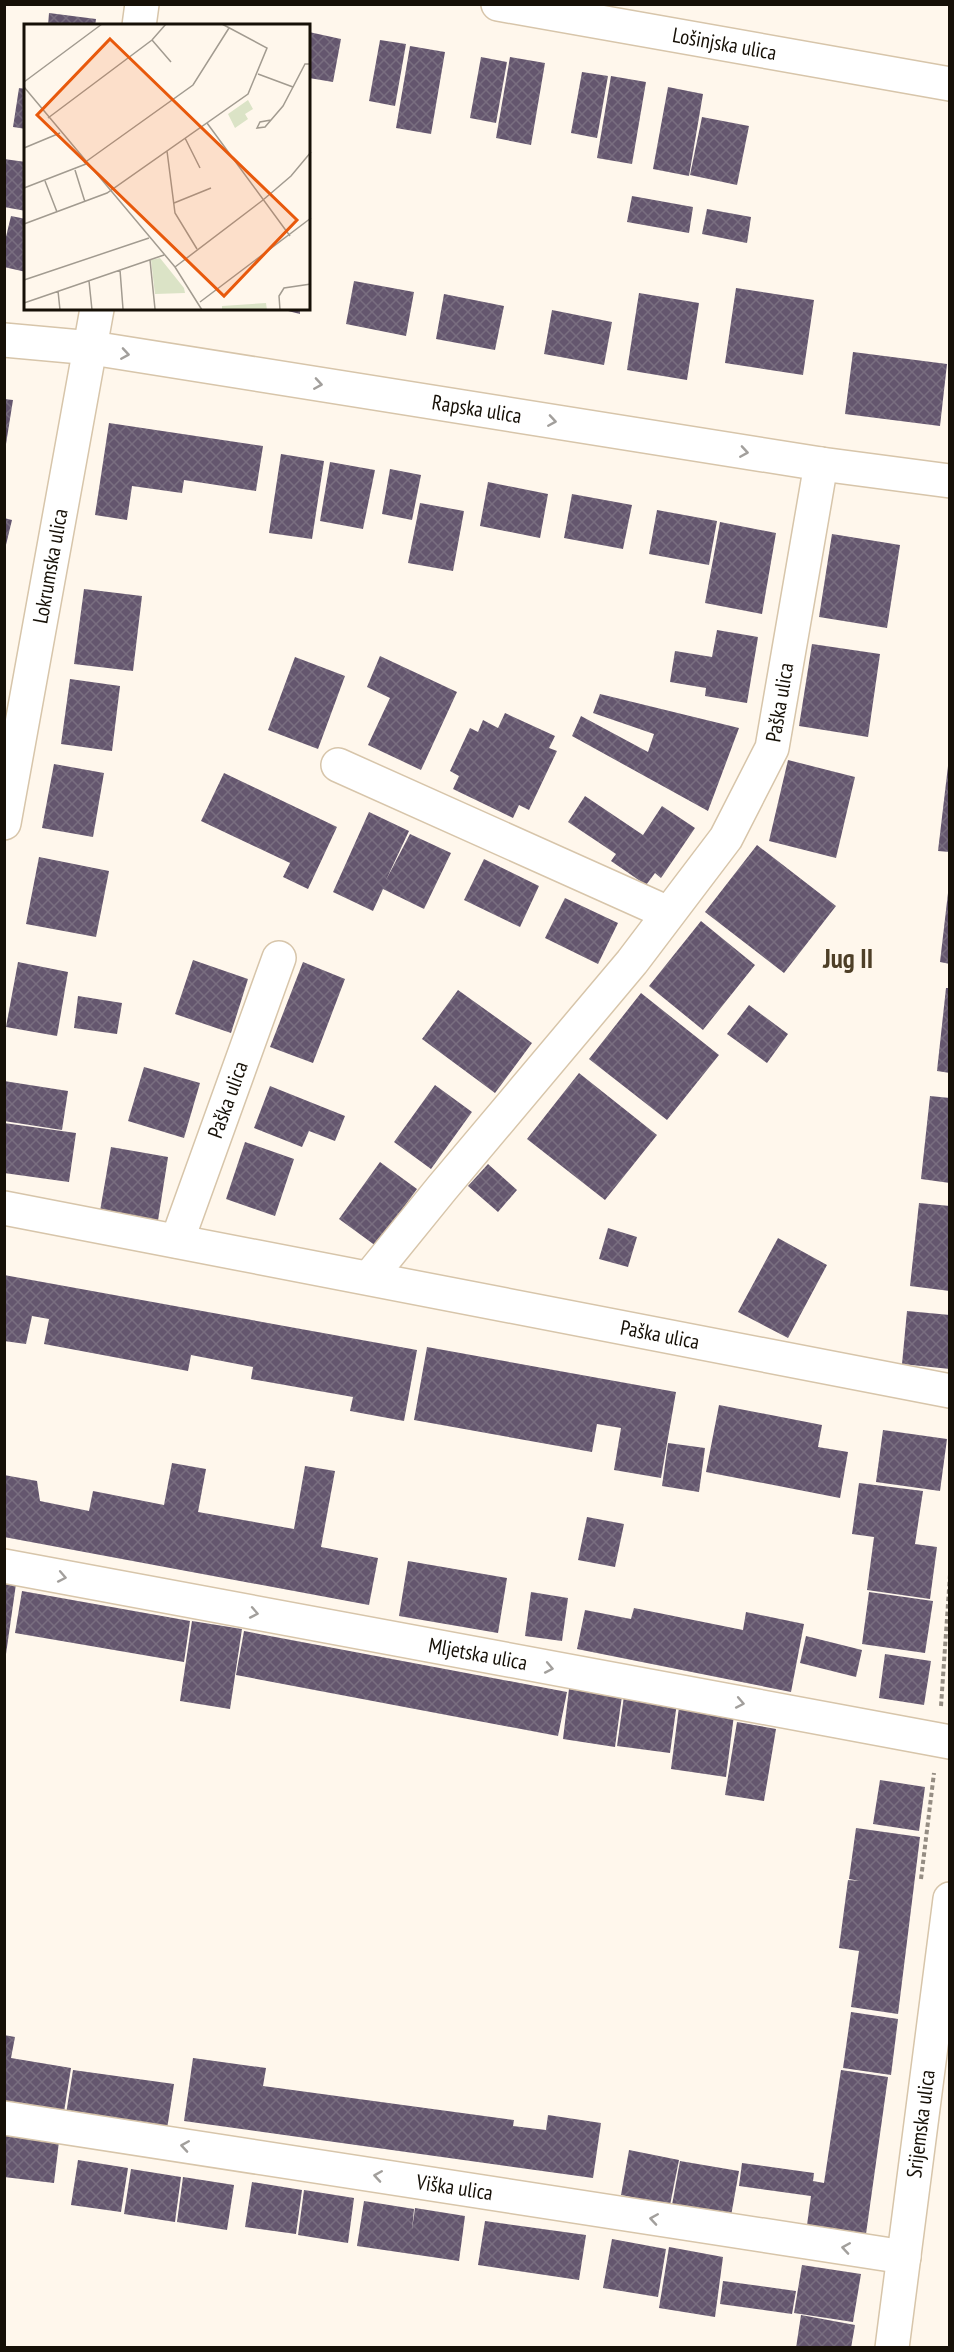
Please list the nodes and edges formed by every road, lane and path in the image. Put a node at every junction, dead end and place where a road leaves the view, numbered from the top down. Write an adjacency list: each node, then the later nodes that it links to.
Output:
1 (142, 4): 3 (street)
2 (498, 4): 4 (street, Lošinjska ulica)
3 (139, 24)
4 (950, 84)
5 (97, 310): 7 (street, Lokrumska ulica)
6 (4, 340): 7 (street, Rapska ulica)
7 (92, 348): 8 (street, Rapska ulica, one-way to 8); 11 (street, Lokrumska ulica)
8 (821, 464): 9 (street, Rapska ulica); 12 (street, Paška ulica)
9 (950, 481)
10 (338, 765): 12 (street)
11 (4, 823)
12 (668, 913): 16 (street, Paška ulica)
13 (279, 958): 15 (street, Paška ulica)
14 (4, 1208): 15 (street, Paška ulica)
15 (177, 1241): 16 (street, Paška ulica)
16 (369, 1278): 17 (street, Paška ulica)
17 (950, 1391)
18 (4, 1566): 19 (street, Mljetska ulica, one-way to 19)
19 (950, 1742)
20 (950, 1899): 21 (street, Srijemska ulica)
21 (938, 2091): 23 (street, Srijemska ulica)
22 (4, 2118): 23 (street, Viška ulica, one-way to 22)
23 (904, 2257): 24 (street, Srijemska ulica)
24 (892, 2348)

